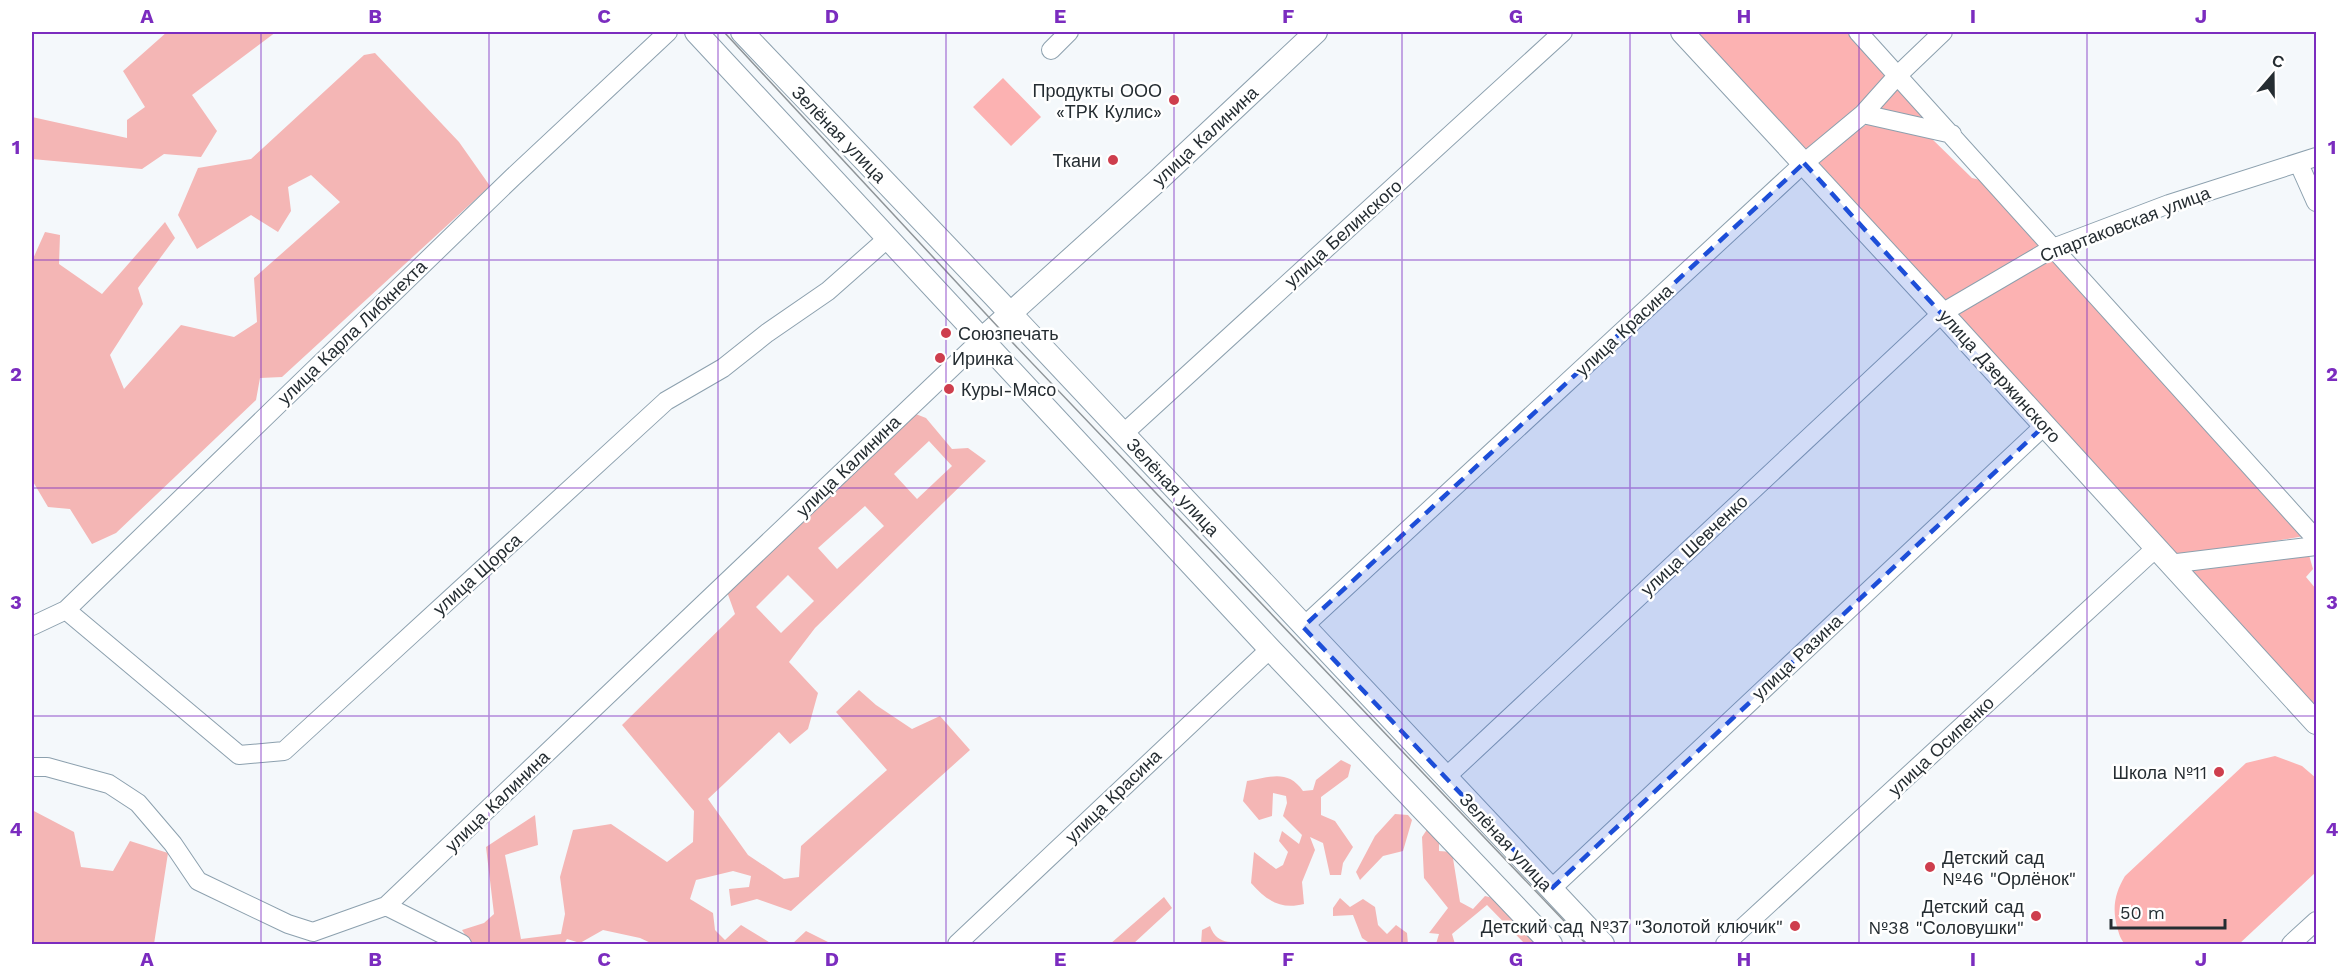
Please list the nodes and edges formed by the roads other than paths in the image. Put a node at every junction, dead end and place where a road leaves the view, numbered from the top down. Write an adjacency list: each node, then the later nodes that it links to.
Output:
1 (668, 32): 28 (street, улица Карла Либкнехта)
2 (696, 32): 18 (street, Зелёная улица)
3 (742, 32): 20 (street, Зелёная улица)
4 (1069, 32): 10 (street)
5 (1316, 32): 20 (street, улица Калинина)
6 (1563, 32): 24 (street, улица Белинского)
7 (1682, 32): 15 (street, улица Дзержинского)
8 (1858, 32): 11 (street)
9 (1943, 32): 11 (street, улица Красина)
10 (1050, 50)
11 (1897, 76): 12 (street, улица Красина); 13 (street)
12 (1863, 114): 13 (street); 15 (street, улица Красина)
13 (1952, 134): 19 (street)
14 (2316, 157): 16 (street, Спартаковская улица)
15 (1804, 163): 21 (street, улица Дзержинского); 30 (street, улица Красина)
16 (2299, 164): 17 (street); 19 (street, Спартаковская улица)
17 (2316, 202)
18 (888, 238): 22 (street, Зелёная улица); 28 (street, улица Щорса)
19 (2053, 248): 21 (street, Спартаковская улица); 25 (street)
20 (1011, 313): 22 (street, улица Калинина); 24 (street, Зелёная улица)
21 (1942, 313): 23 (street, улица Дзержинского); 34 (street, улица Шевченко)
22 (982, 339): 31 (street, Зелёная улица); 36 (street, улица Калинина)
23 (2044, 426): 27 (street, улица Дзержинского); 35 (street, улица Разина)
24 (1123, 434): 30 (street, Зелёная улица)
25 (2316, 539)
26 (2316, 546): 27 (street)
27 (2163, 556): 32 (street, улица Дзержинского); 42 (street, улица Осипенко)
28 (66, 610): 29 (street, улица Карла Либкнехта)
29 (32, 626)
30 (1303, 627): 34 (street, Зелёная улица)
31 (1270, 649): 39 (street, улица Красина); 40 (street, Зелёная улица)
32 (2316, 723)
33 (32, 766): 36 (street)
34 (1445, 778): 35 (street, Зелёная улица)
35 (1551, 889): 41 (street, Зелёная улица)
36 (386, 906): 38 (street)
37 (2316, 921): 43 (street)
38 (462, 945)
39 (957, 945)
40 (1551, 945)
41 (1603, 945)
42 (1725, 945)
43 (2291, 945)

